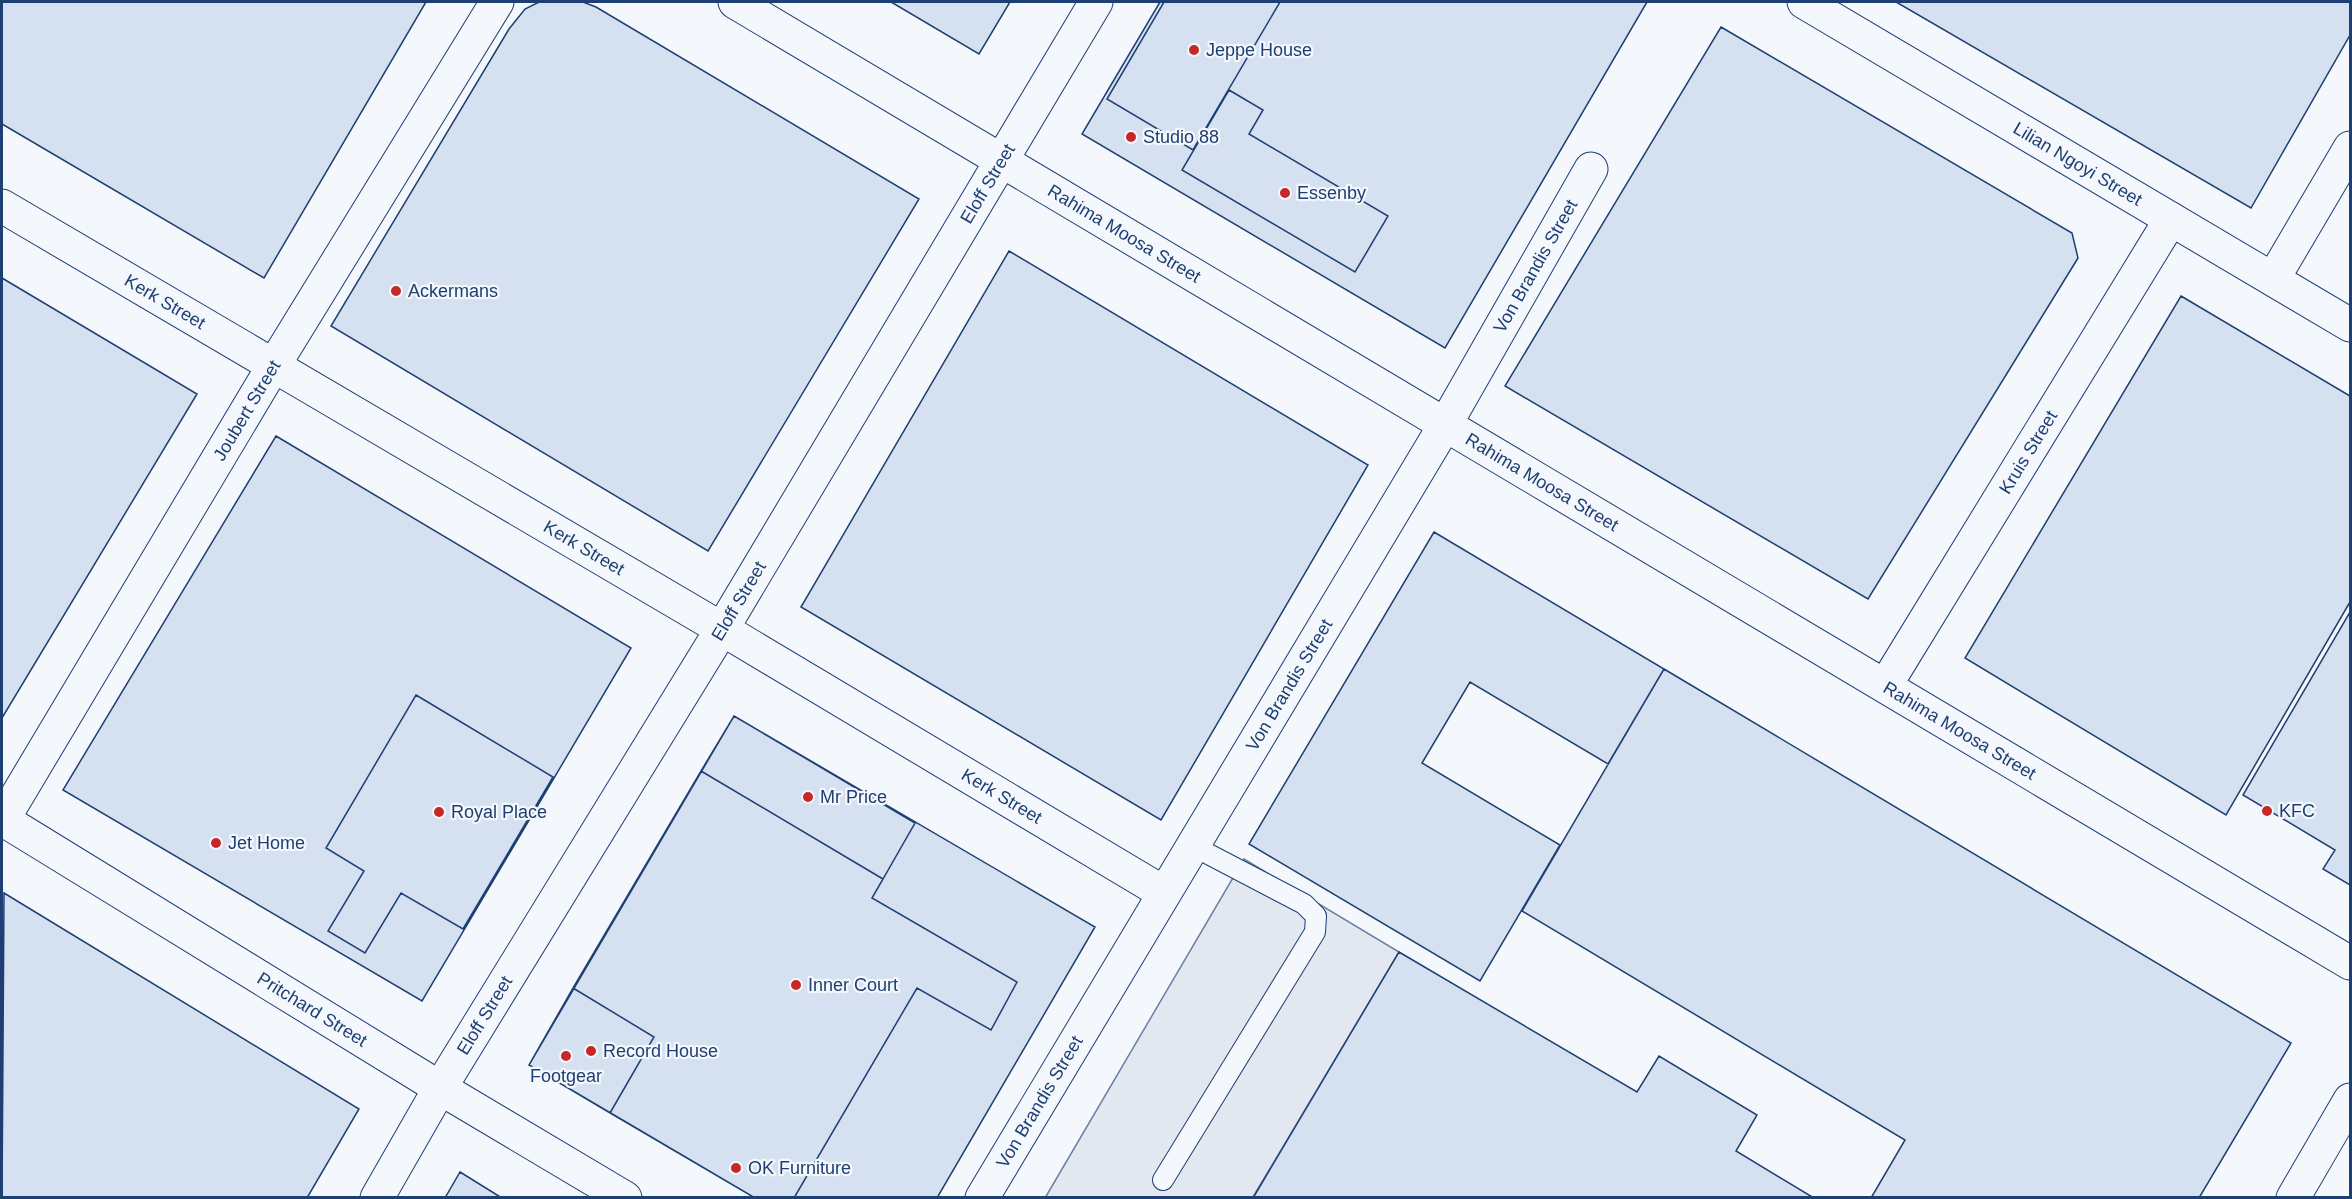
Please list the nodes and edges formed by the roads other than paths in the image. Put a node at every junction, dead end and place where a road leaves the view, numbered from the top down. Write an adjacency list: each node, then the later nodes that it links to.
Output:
1 (497, 2): 12 (street, Joubert Street)
2 (735, 2): 6 (street, Rahima Moosa Street)
3 (1096, 2): 6 (street, Eloff Street)
4 (1822, 6): 9 (street, Lilian Ngoyi Street)
5 (2350, 148): 10 (street)
6 (1001, 160): 13 (street, Rahima Moosa Street); 14 (street, Eloff Street)
7 (1590, 169): 13 (street, Von Brandis Street)
8 (2, 206): 12 (street, Kerk Street)
9 (2171, 219): 10 (street, Lilian Ngoyi Street); 15 (street, Kruis Street)
10 (2273, 279): 11 (street, Lilian Ngoyi Street)
11 (2350, 325)
12 (274, 365): 14 (street, Kerk Street); 16 (street, Joubert Street)
13 (1445, 425): 15 (street, Rahima Moosa Street); 17 (street, Von Brandis Street)
14 (722, 629): 18 (street, Kerk Street); 20 (street, Eloff Street)
15 (1885, 686): 19 (street, Rahima Moosa Street)
16 (2, 820): 20 (street, Pritchard Street)
17 (1193, 846): 18 (street, Von Brandis Street); 22 (lane)
18 (1164, 893): 25 (street, Von Brandis Street)
19 (2350, 963)
20 (440, 1088): 23 (street, Eloff Street); 24 (street, Pritchard Street)
21 (2350, 1100): 26 (street)
22 (1164, 1180)
23 (377, 1197)
24 (625, 1197)
25 (982, 1197)
26 (2293, 1197)

